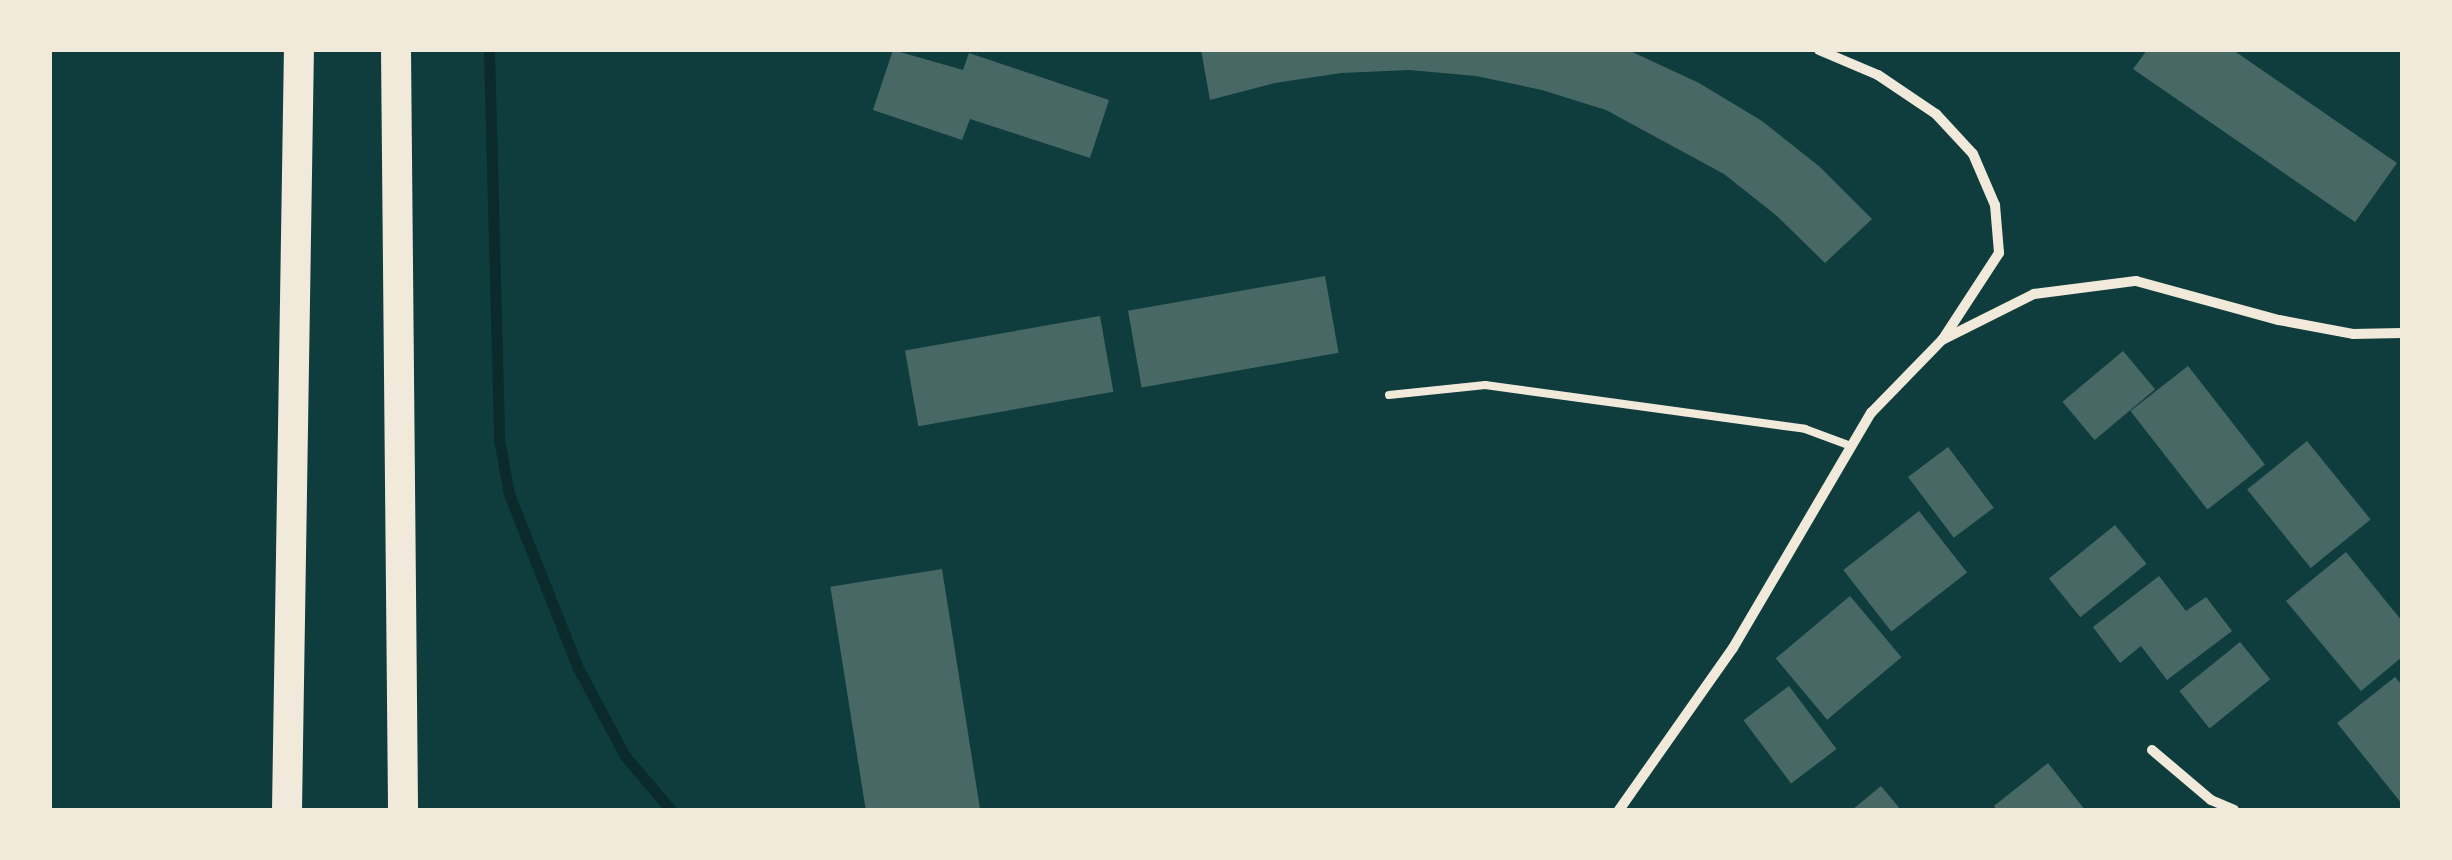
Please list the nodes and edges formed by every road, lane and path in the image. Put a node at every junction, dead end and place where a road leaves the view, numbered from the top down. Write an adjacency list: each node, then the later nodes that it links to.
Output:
1 (300, 50): 9 (highway)
2 (396, 50): 10 (highway)
3 (1819, 50): 5 (street)
4 (2402, 333): 5 (street)
5 (1942, 340): 7 (street)
6 (1389, 395): 7 (lane)
7 (1851, 446): 11 (street)
8 (2152, 750): 12 (street)
9 (287, 810)
10 (403, 810)
11 (1619, 810)
12 (2234, 810)

